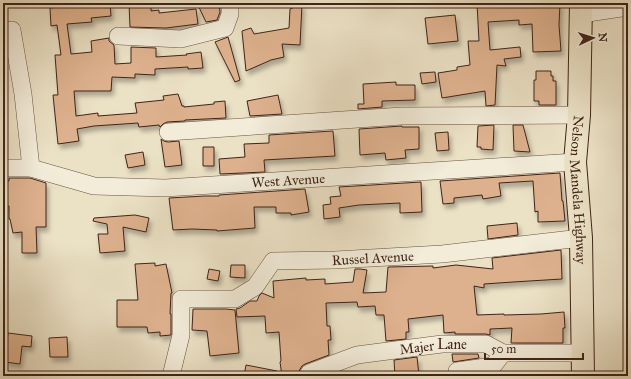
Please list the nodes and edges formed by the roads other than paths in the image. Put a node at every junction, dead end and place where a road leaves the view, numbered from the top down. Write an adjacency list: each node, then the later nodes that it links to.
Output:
1 (230, 3): 5 (street)
2 (628, 7): 3 (street)
3 (581, 8): 6 (highway, Nelson Mandela Highway)
4 (3, 31): 10 (street)
5 (118, 36)
6 (579, 115): 7 (street); 8 (highway, Nelson Mandela Highway)
7 (168, 132)
8 (575, 162): 10 (street, West Avenue); 11 (highway, Nelson Mandela Highway)
9 (3, 168): 10 (street, West Avenue)
10 (31, 168)
11 (581, 238): 13 (highway, Nelson Mandela Highway); 16 (street, Russel Avenue)
12 (503, 353): 13 (street, Majer Lane); 14 (street); 15 (street, Majer Lane)
13 (583, 353): 17 (highway, Nelson Mandela Highway)
14 (456, 371)
15 (309, 373)
16 (171, 376)
17 (583, 376)

